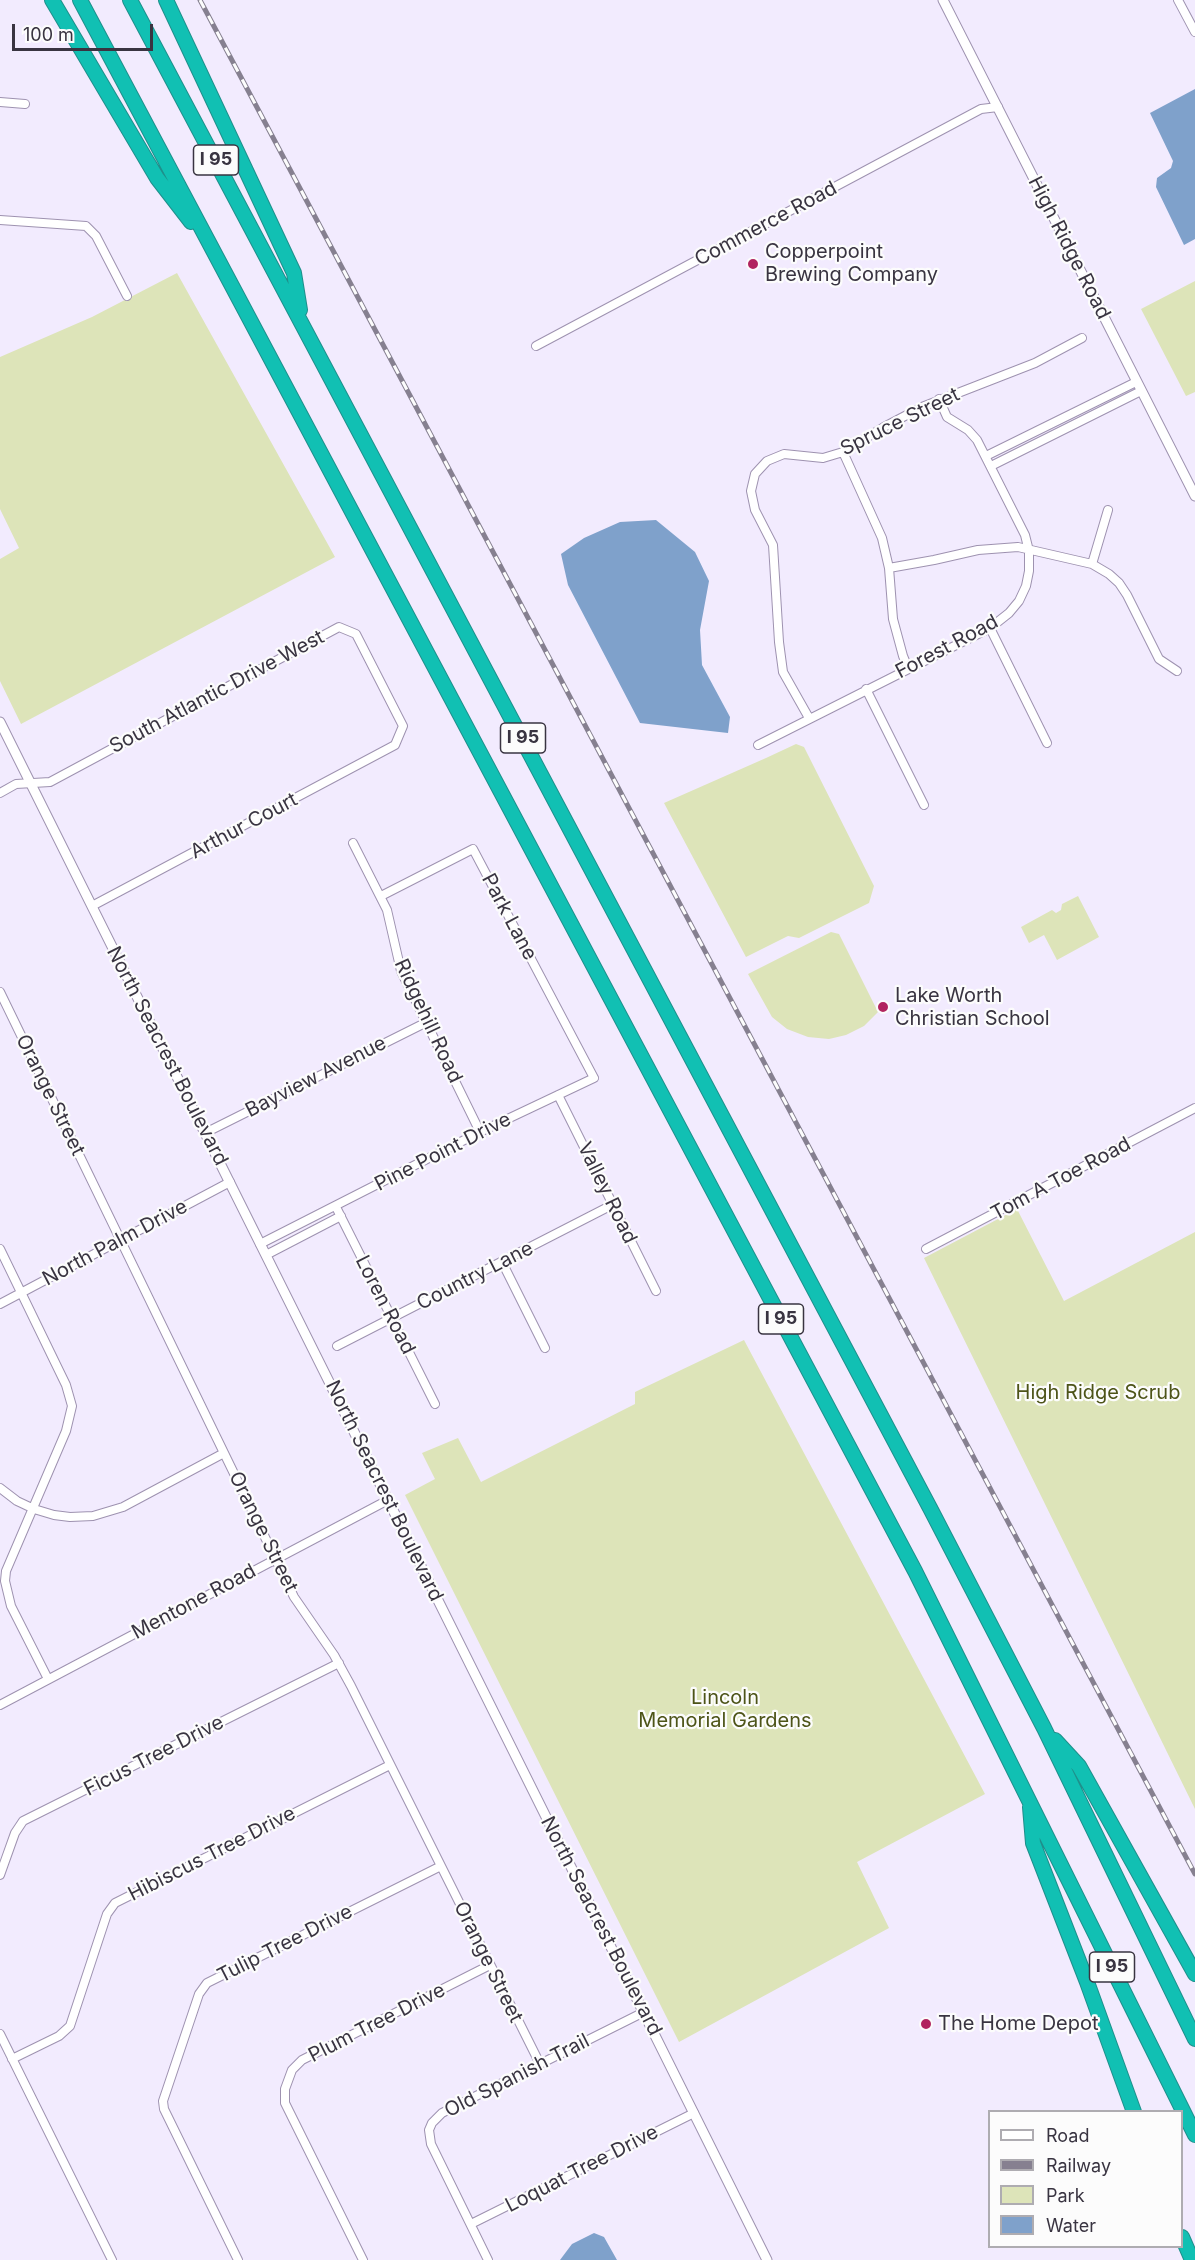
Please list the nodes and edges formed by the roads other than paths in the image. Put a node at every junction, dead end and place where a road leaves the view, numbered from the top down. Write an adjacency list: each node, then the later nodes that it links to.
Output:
1 (52, 0): 12 (highway)
2 (80, 0): 12 (highway, I 95)
3 (130, 0): 14 (highway, I 95)
4 (166, 0): 14 (highway)
5 (943, 0): 10 (street, High Ridge Road)
6 (1178, 0): 7 (street)
7 (1195, 32)
8 (0, 102): 9 (street)
9 (25, 104)
10 (998, 107): 16 (street, Commerce Road); 17 (street, High Ridge Road)
11 (0, 220): 13 (street)
12 (215, 255): 80 (highway, I 95)
13 (127, 296)
14 (302, 321): 78 (highway, I 95)
15 (1082, 338): 18 (street, Spruce Street)
16 (536, 346)
17 (1138, 386): 19 (street); 20 (street); 24 (street, High Ridge Road)
18 (939, 399): 21 (street, Spruce Street); 22 (street, Forest Road)
19 (1054, 423): 20 (street); 22 (street)
20 (1059, 432): 23 (street)
21 (843, 452): 28 (street); 33 (street, Spruce Street)
22 (986, 456): 23 (street, Forest Road)
23 (991, 466): 26 (street, Forest Road)
24 (1195, 496)
25 (1108, 510): 27 (street)
26 (1029, 551): 27 (street); 28 (street); 29 (street, Forest Road)
27 (1092, 564): 31 (street)
28 (889, 568): 30 (street)
29 (990, 628): 30 (street, Forest Road); 35 (street)
30 (908, 668): 32 (street, Forest Road)
31 (1177, 671)
32 (866, 689): 33 (street, Forest Road); 40 (street)
33 (809, 718): 37 (street, Forest Road)
34 (0, 722): 38 (street, North Seacrest Boulevard)
35 (1047, 743)
36 (395, 745): 38 (street, South Atlantic Drive West); 43 (street, Arthur Court)
37 (758, 745)
38 (31, 784): 39 (street); 43 (street, North Seacrest Boulevard)
39 (0, 793)
40 (924, 805)
41 (353, 843): 42 (street, Ridgehill Road)
42 (381, 896): 45 (street, Ridgehill Road); 46 (street, Park Lane)
43 (92, 906): 50 (street, North Seacrest Boulevard)
44 (0, 992): 57 (street, Orange Street)
45 (427, 1022): 49 (street, Ridgehill Road); 50 (street, Bayview Avenue)
46 (594, 1078): 47 (street, Pine Point Drive)
47 (558, 1095): 49 (street, Pine Point Drive); 52 (street, Valley Road)
48 (1195, 1108): 60 (street, Tom A Toe Road)
49 (480, 1132): 53 (street, Pine Point Drive)
50 (205, 1133): 51 (street, North Seacrest Boulevard)
51 (230, 1182): 57 (street, North Palm Drive); 58 (street, North Seacrest Boulevard)
52 (612, 1205): 62 (street, Country Lane); 63 (street, Valley Road)
53 (336, 1207): 54 (street, Loren Road); 55 (street, Pine Point Drive)
54 (341, 1216): 56 (street); 66 (street, Loren Road)
55 (294, 1228): 56 (street); 58 (street, Pine Point Drive)
56 (299, 1238): 61 (street)
57 (120, 1240): 64 (street, North Palm Drive); 70 (street, Orange Street)
58 (260, 1244): 61 (street, North Seacrest Boulevard)
59 (0, 1249): 64 (street)
60 (926, 1249)
61 (266, 1255): 72 (street, North Seacrest Boulevard)
62 (502, 1262): 66 (street, Country Lane); 68 (street)
63 (656, 1291)
64 (21, 1293): 65 (street, North Palm Drive); 73 (street)
65 (0, 1304)
66 (391, 1318): 67 (street, Country Lane); 69 (street, Loren Road)
67 (337, 1346)
68 (545, 1348)
69 (435, 1404)
70 (224, 1454): 73 (street); 74 (street, Orange Street)
71 (0, 1488): 73 (street)
72 (388, 1500): 74 (street, Mentone Road); 85 (street, North Seacrest Boulevard)
73 (34, 1509): 76 (street)
74 (276, 1559): 75 (street, Orange Street); 76 (street, Mentone Road)
75 (339, 1663): 79 (street, Orange Street); 82 (street, Ficus Tree Drive)
76 (48, 1679): 77 (street, Mentone Road)
77 (0, 1705)
78 (1044, 1728): 84 (highway); 87 (highway, I 95)
79 (390, 1765): 81 (street, Orange Street); 88 (street, Hibiscus Tree Drive)
80 (1030, 1799): 90 (highway); 91 (highway, I 95)
81 (441, 1866): 83 (street, Orange Street); 98 (street, Tulip Tree Drive)
82 (0, 1875)
83 (490, 1965): 89 (street, Orange Street); 99 (street, Plum Tree Drive)
84 (1195, 1974)
85 (644, 2012): 89 (street, Old Spanish Trail); 93 (street, North Seacrest Boulevard)
86 (0, 2034): 88 (street)
87 (1195, 2039)
88 (12, 2059): 97 (street)
89 (540, 2064): 95 (street, Old Spanish Trail)
90 (1133, 2110)
91 (1183, 2110)
92 (1183, 2111): 94 (highway, I 95)
93 (694, 2113): 95 (street, Loquat Tree Drive); 101 (street, North Seacrest Boulevard)
94 (1195, 2135)
95 (471, 2224): 100 (street, Old Spanish Trail)
96 (1183, 2241): 102 (highway); 103 (highway)
97 (108, 2259)
98 (238, 2260)
99 (363, 2260)
100 (488, 2260)
101 (767, 2260)
102 (1187, 2260)
103 (1192, 2260)

